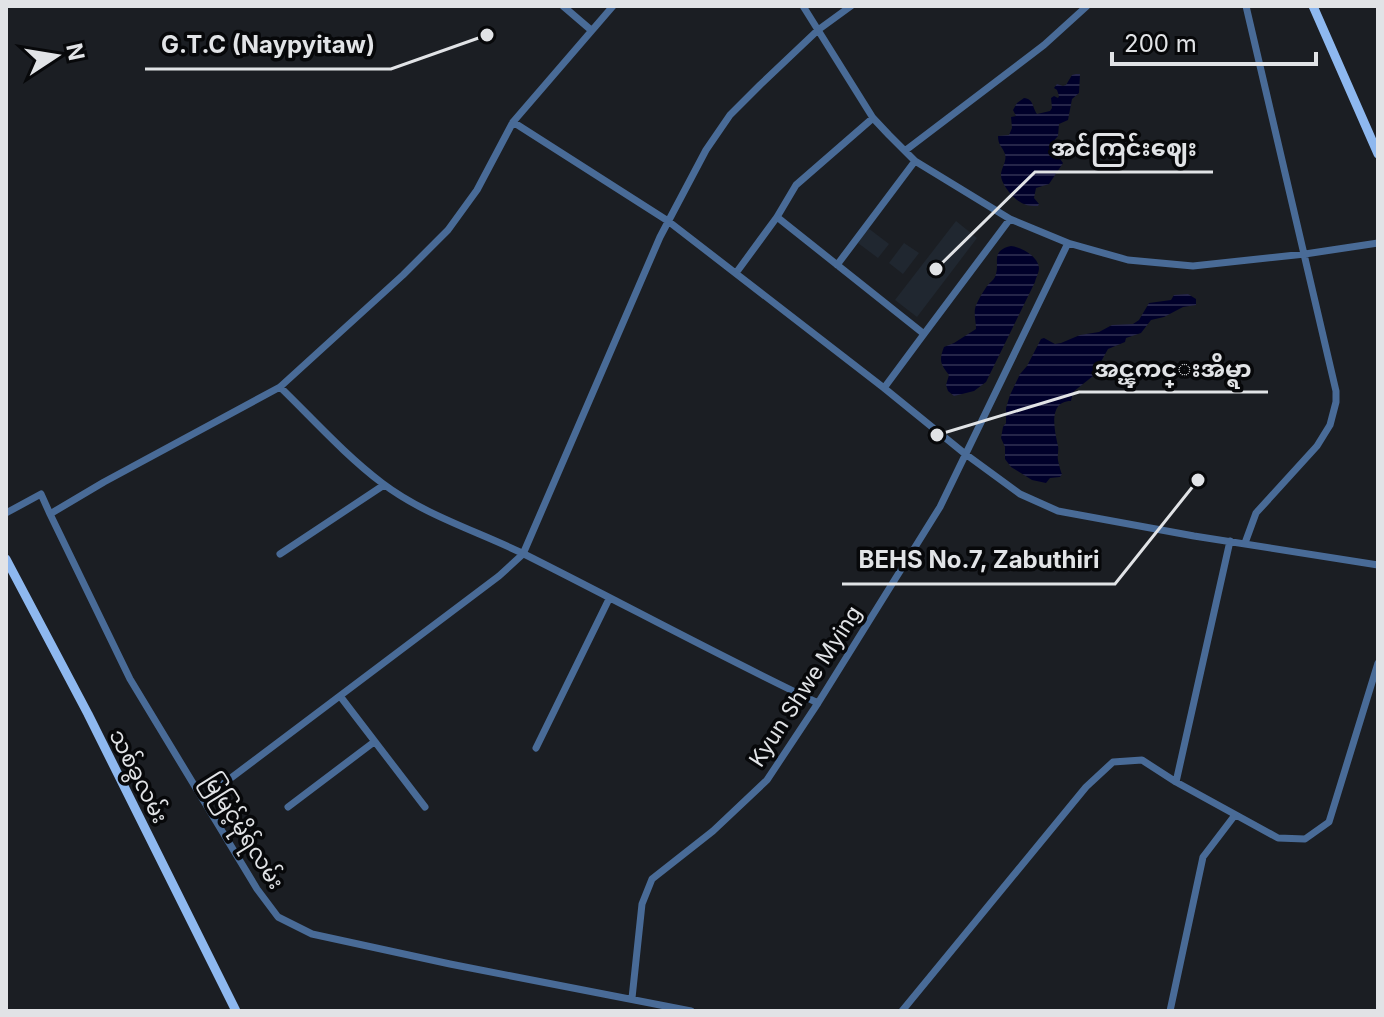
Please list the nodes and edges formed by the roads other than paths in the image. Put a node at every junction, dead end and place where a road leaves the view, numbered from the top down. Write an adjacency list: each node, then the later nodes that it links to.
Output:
1 (563, 6): 8 (street)
2 (613, 6): 8 (street)
3 (803, 6): 9 (street)
4 (851, 6): 9 (street)
5 (1087, 6): 12 (street)
6 (1246, 6): 20 (street)
7 (1313, 6): 13 (main road)
8 (591, 30): 11 (street)
9 (818, 30): 10 (street); 17 (street)
10 (873, 118): 12 (street); 15 (street)
11 (513, 122): 17 (street); 24 (street)
12 (906, 150): 14 (street)
13 (1378, 154)
14 (915, 161): 16 (street); 21 (street)
15 (777, 217): 21 (street); 22 (street)
16 (1010, 219): 18 (street); 23 (street)
17 (668, 221): 22 (street); 33 (street)
18 (1068, 243): 20 (street); 26 (street, Kyun Shwe Mying)
19 (1378, 243): 20 (street)
20 (1305, 254): 31 (street)
21 (837, 265): 23 (street)
22 (736, 273): 25 (street)
23 (924, 334): 25 (street)
24 (280, 387): 27 (street); 29 (street)
25 (884, 388): 26 (street)
26 (964, 453): 30 (street); 39 (street, Kyun Shwe Mying)
27 (384, 485): 32 (street); 33 (street)
28 (6, 513): 29 (street)
29 (50, 514): 43 (street, မြမြင့်မိုရ်လမ်း)
30 (1230, 541): 31 (street); 42 (street)
31 (1245, 543): 35 (street)
32 (280, 554)
33 (523, 554): 36 (street); 38 (street)
34 (6, 559): 48 (main road, သစ်ခွလမ်း)
35 (1378, 565)
36 (609, 599): 39 (street); 41 (street)
37 (1378, 663): 46 (street)
38 (340, 696): 40 (street); 43 (street)
39 (818, 703): 47 (street, Kyun Shwe Mying)
40 (374, 742): 44 (street); 45 (street)
41 (536, 748)
42 (1176, 782): 46 (street); 50 (street)
43 (203, 799): 47 (street, မြမြင့်မိုရ်လမ်း)
44 (288, 807)
45 (425, 807)
46 (1235, 815): 51 (street)
47 (632, 998): 49 (street, မြမြင့်မိုရ်လမ်း)
48 (236, 1011)
49 (691, 1011)
50 (902, 1011)
51 (1170, 1011)

